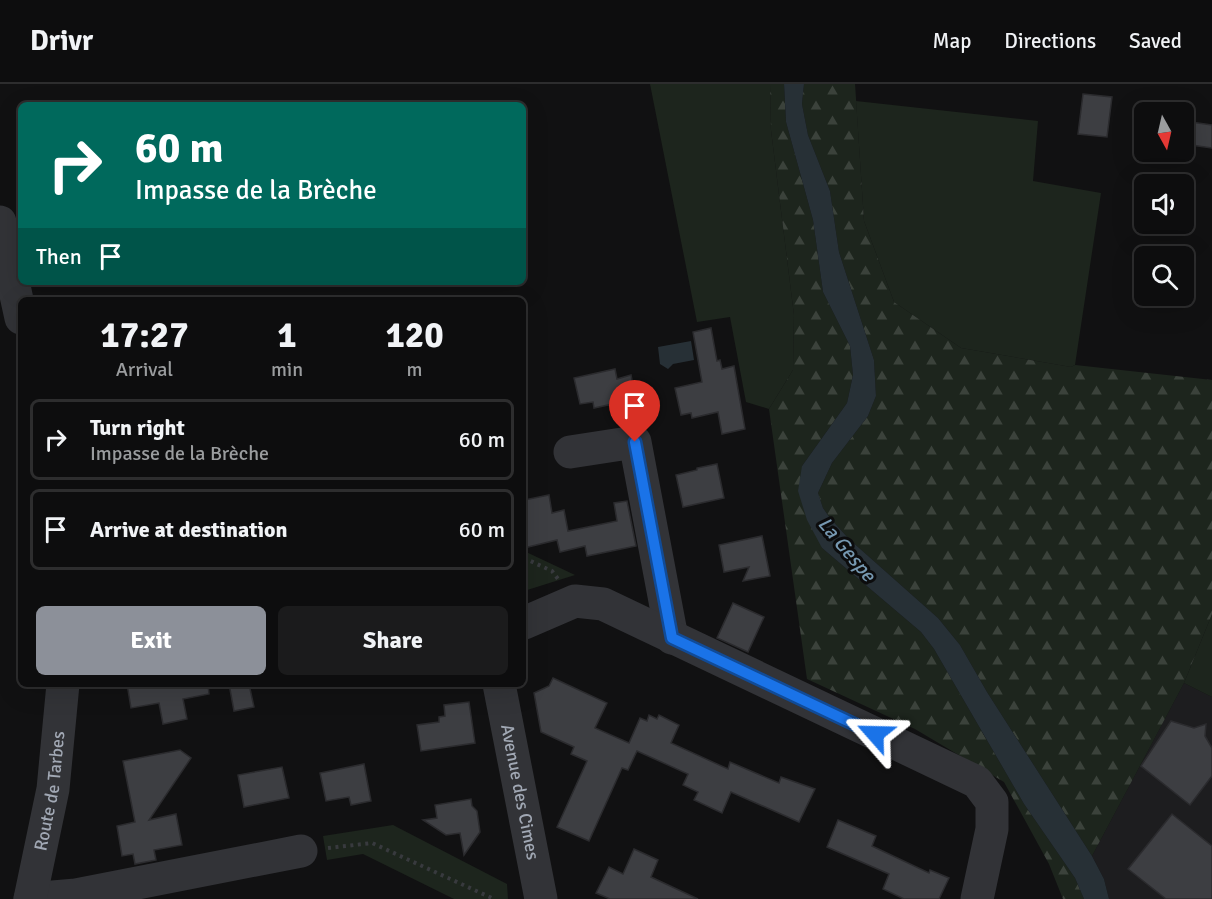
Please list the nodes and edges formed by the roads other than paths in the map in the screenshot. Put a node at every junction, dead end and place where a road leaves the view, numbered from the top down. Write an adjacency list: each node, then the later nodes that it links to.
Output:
1 (0, 222): 2 (street)
2 (18, 304)
3 (570, 452): 5 (street)
4 (526, 622): 5 (street)
5 (672, 638): 11 (street)
6 (63, 687): 9 (street, Route de Tarbes)
7 (500, 687): 10 (street, Avenue des Cimes)
8 (301, 851): 9 (street)
9 (30, 899)
10 (541, 899)
11 (977, 899)

